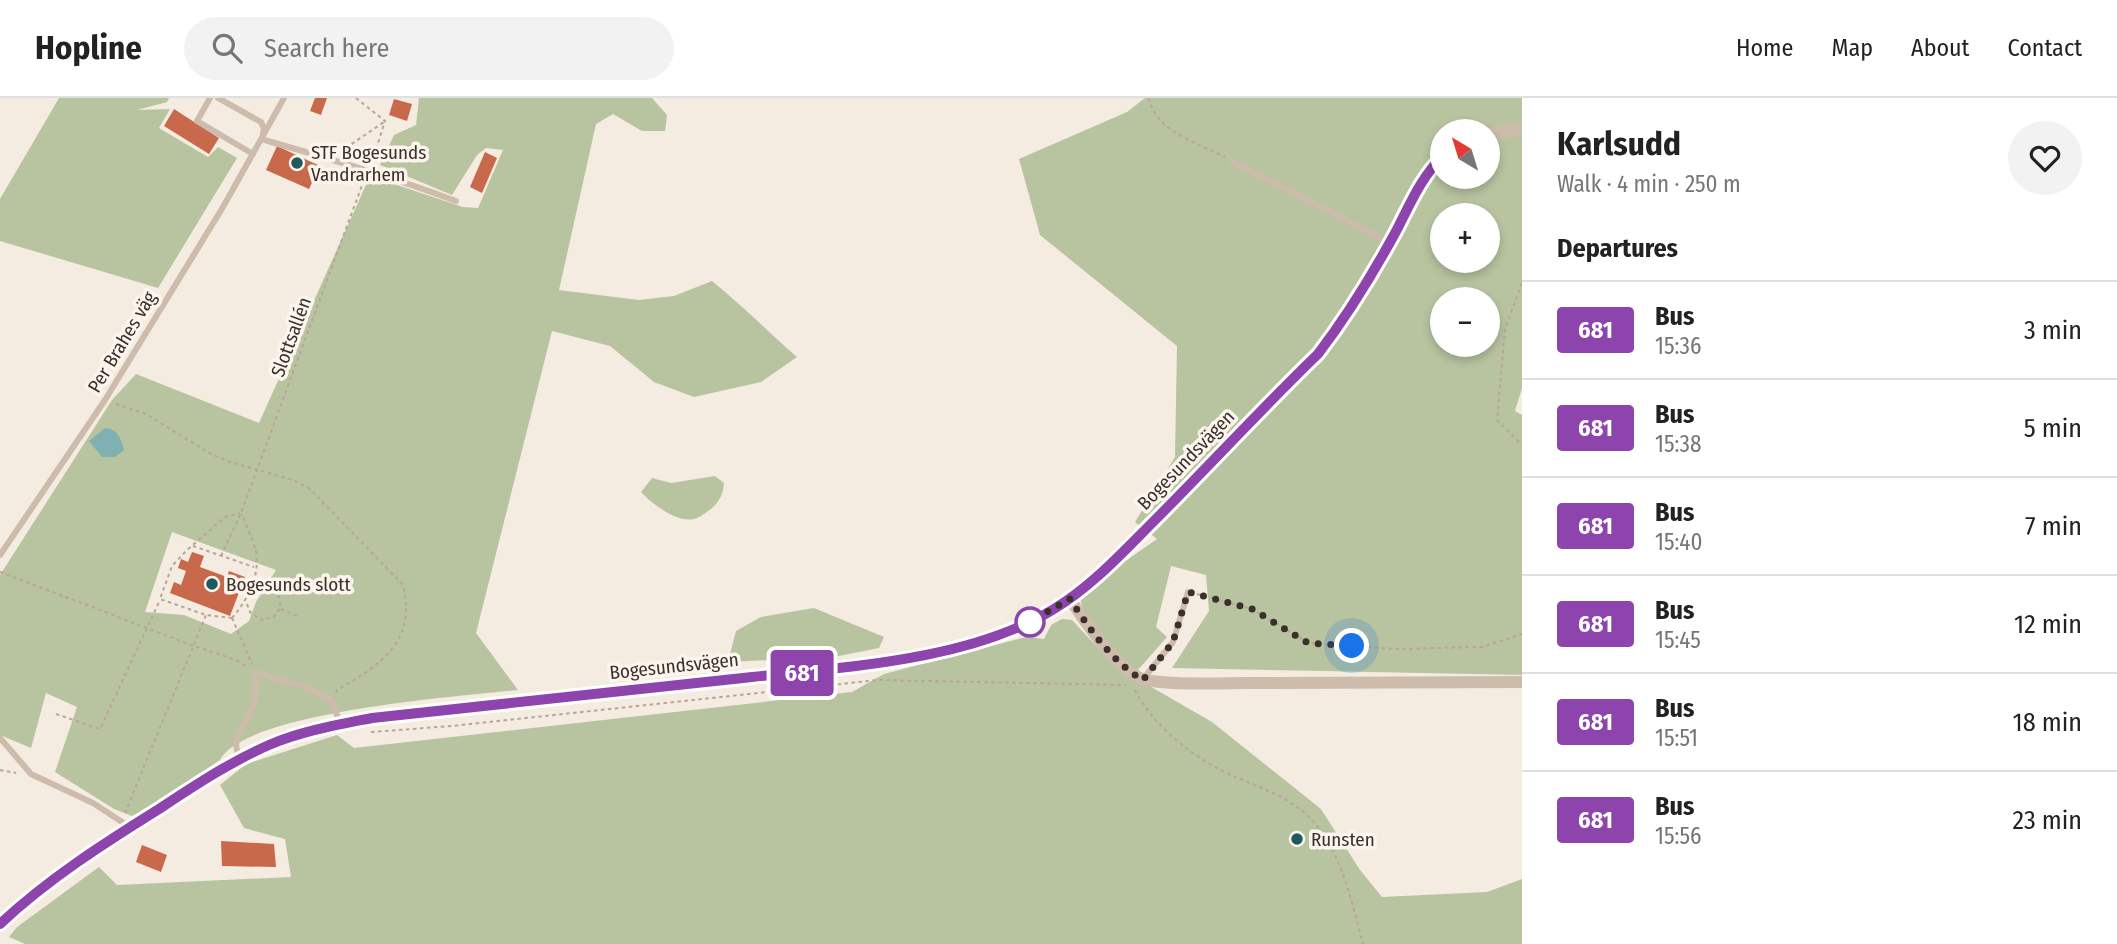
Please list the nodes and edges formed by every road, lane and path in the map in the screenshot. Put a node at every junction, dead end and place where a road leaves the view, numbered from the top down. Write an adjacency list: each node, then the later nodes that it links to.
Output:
1 (210, 98): 10 (lane)
2 (218, 98): 9 (lane)
3 (284, 98): 9 (lane, Per Brahes väg)
4 (356, 98): 6 (path)
5 (1149, 98): 12 (path)
6 (385, 121): 11 (path); 13 (path, Slottsallén)
7 (1522, 129): 8 (street)
8 (1500, 133)
9 (261, 139): 10 (lane, Per Brahes väg); 11 (lane)
10 (253, 154): 18 (lane, Per Brahes väg)
11 (328, 161): 13 (lane)
12 (1232, 161): 16 (lane)
13 (368, 170): 15 (lane); 20 (path, Slottsallén)
14 (1430, 171): 16 (street, Bogesundsvägen)
15 (456, 201)
16 (1390, 243): 30 (street, Bogesundsvägen)
17 (1522, 283): 19 (path)
18 (104, 400): 20 (path); 23 (lane, Per Brahes väg)
19 (1522, 445)
20 (257, 470): 21 (path, Slottsallén); 42 (path)
21 (241, 513): 22 (path); 24 (path, Slottsallén); 25 (path)
22 (192, 545): 24 (path); 29 (path)
23 (0, 555)
24 (221, 556): 25 (path)
25 (256, 568): 27 (path)
26 (0, 572): 36 (path)
27 (252, 589): 31 (path); 32 (path)
28 (1188, 592): 37 (path); 40 (lane)
29 (160, 599): 33 (path); 36 (path)
30 (1070, 599): 40 (street); 44 (street, Bogesundsvägen)
31 (246, 601): 32 (path); 35 (path)
32 (280, 608): 34 (path)
33 (206, 615): 35 (path); 38 (path)
34 (297, 616)
35 (232, 618): 39 (path)
36 (148, 628): 38 (path); 43 (path)
37 (1522, 634)
38 (194, 646): 39 (path); 49 (path)
39 (255, 672): 42 (lane); 46 (lane)
40 (1138, 682): 41 (street); 44 (path); 51 (path)
41 (1522, 682)
42 (332, 701): 44 (lane)
43 (56, 714)
44 (347, 723): 46 (street, Bogesundsvägen)
45 (0, 738): 48 (lane)
46 (239, 759): 49 (street, Bogesundsvägen)
47 (0, 771): 48 (path)
48 (31, 774): 49 (lane)
49 (126, 824): 50 (street, Bogesundsvägen)
50 (0, 924)
51 (1363, 944)

